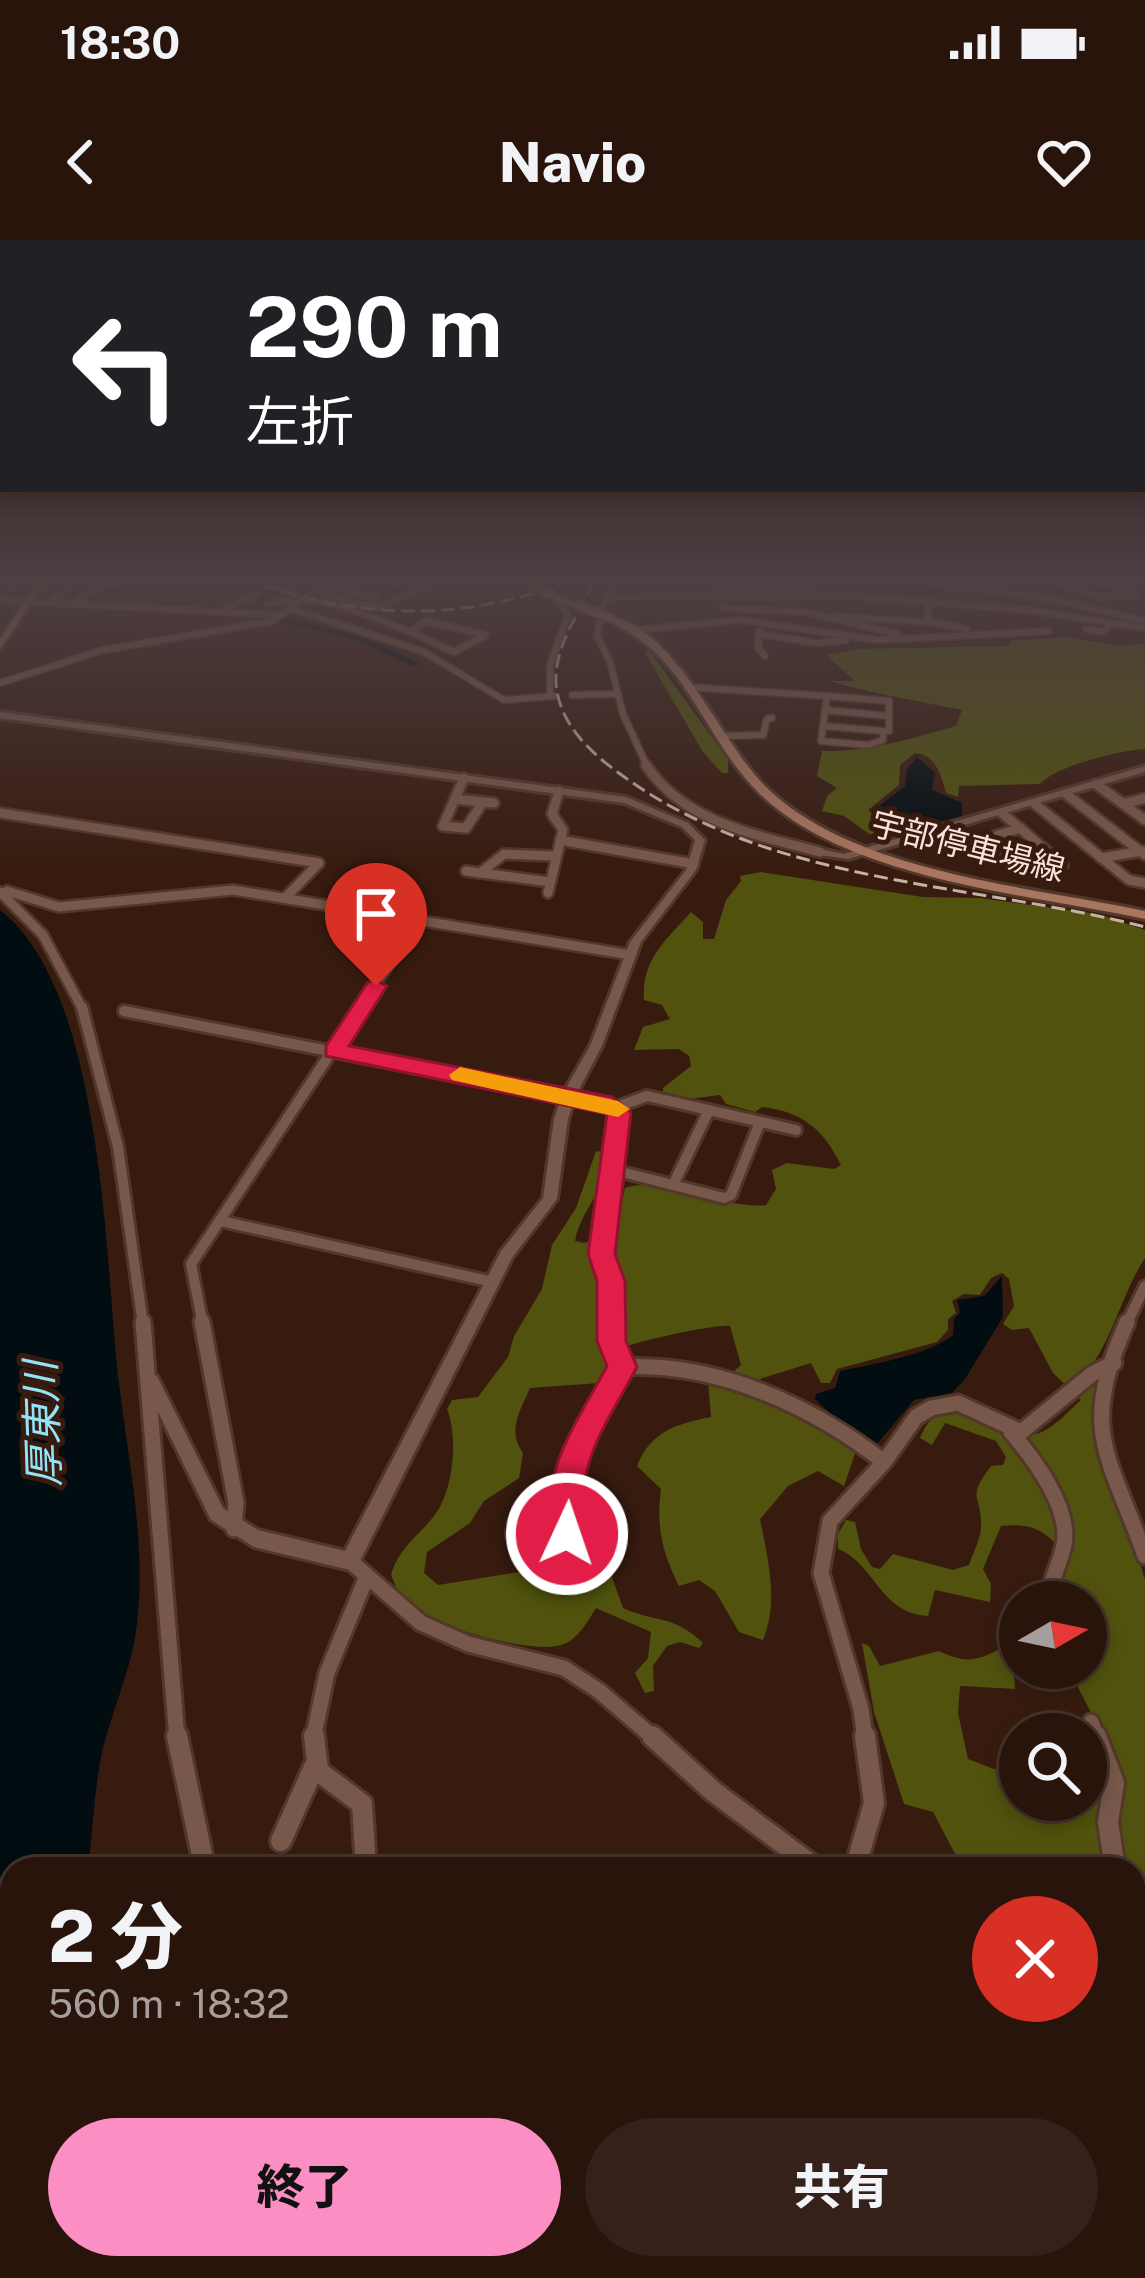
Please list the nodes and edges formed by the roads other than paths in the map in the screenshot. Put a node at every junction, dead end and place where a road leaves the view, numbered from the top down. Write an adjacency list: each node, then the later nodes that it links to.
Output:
1 (471, 677): 2 (street)
2 (551, 677)
3 (612, 677): 6 (street)
4 (680, 677): 5 (main road, 宇部停車場線)
5 (687, 687): 8 (street); 15 (main road, 宇部停車場線)
6 (614, 694): 7 (street); 23 (street)
7 (572, 695)
8 (827, 696): 9 (street); 11 (street)
9 (825, 710): 11 (street); 13 (street)
10 (0, 715): 17 (street)
11 (889, 716): 14 (street)
12 (772, 718): 15 (street)
13 (823, 726): 14 (street); 14 (street)
14 (883, 731)
15 (723, 736): 34 (main road, 宇部停車場線)
16 (1145, 770): 18 (street)
17 (464, 778): 19 (street); 22 (street)
18 (1096, 784): 20 (street); 25 (street)
19 (559, 791): 27 (street); 31 (street)
20 (1066, 794): 24 (street); 36 (street)
21 (1145, 798): 25 (street)
22 (455, 799): 22 (street)
23 (680, 803): 27 (street); 35 (street)
24 (1035, 804): 28 (street); 38 (street)
25 (1123, 804): 29 (street)
26 (0, 813): 44 (street)
27 (663, 814): 39 (street)
28 (1003, 814): 30 (street); 34 (street)
29 (1145, 820)
30 (1020, 828): 32 (street); 32 (street)
31 (560, 840): 37 (street); 39 (street)
32 (977, 842): 33 (street)
33 (942, 848)
34 (861, 850): 35 (street); 45 (main road, 宇部停車場線)
35 (820, 852)
36 (1144, 852): 38 (street)
37 (554, 856): 41 (street); 41 (street)
38 (1101, 858): 42 (street)
39 (694, 864): 47 (street)
40 (466, 871): 41 (street)
41 (479, 873)
42 (1145, 884)
43 (0, 890): 44 (street); 62 (street)
44 (285, 898): 46 (street)
45 (1145, 915)
46 (417, 921): 47 (street); 49 (street)
47 (631, 955): 50 (street)
48 (124, 1011): 49 (street)
49 (334, 1051): 50 (street); 57 (street)
50 (569, 1095): 51 (street); 58 (street)
51 (617, 1107): 52 (street); 55 (street)
52 (709, 1110): 53 (street); 56 (street)
53 (760, 1122): 54 (street); 56 (street)
54 (796, 1130)
55 (610, 1169): 56 (street); 61 (street)
56 (674, 1184)
57 (221, 1221): 58 (street); 65 (street)
58 (493, 1282): 68 (street)
59 (1145, 1286): 60 (street)
60 (1114, 1363): 63 (street); 67 (street)
61 (622, 1367): 64 (street); 66 (street)
62 (151, 1381): 65 (street); 74 (street)
63 (1011, 1432): 64 (street); 70 (street)
64 (884, 1462): 77 (street)
65 (234, 1528): 68 (street)
66 (514, 1533)
67 (1145, 1556)
68 (350, 1561): 69 (street)
69 (367, 1576): 72 (street); 76 (street)
70 (1050, 1581)
71 (1107, 1765): 78 (street)
72 (314, 1766): 73 (street); 75 (street)
73 (281, 1841)
74 (202, 1857)
75 (365, 1857)
76 (801, 1857)
77 (858, 1857)
78 (1113, 1857)

